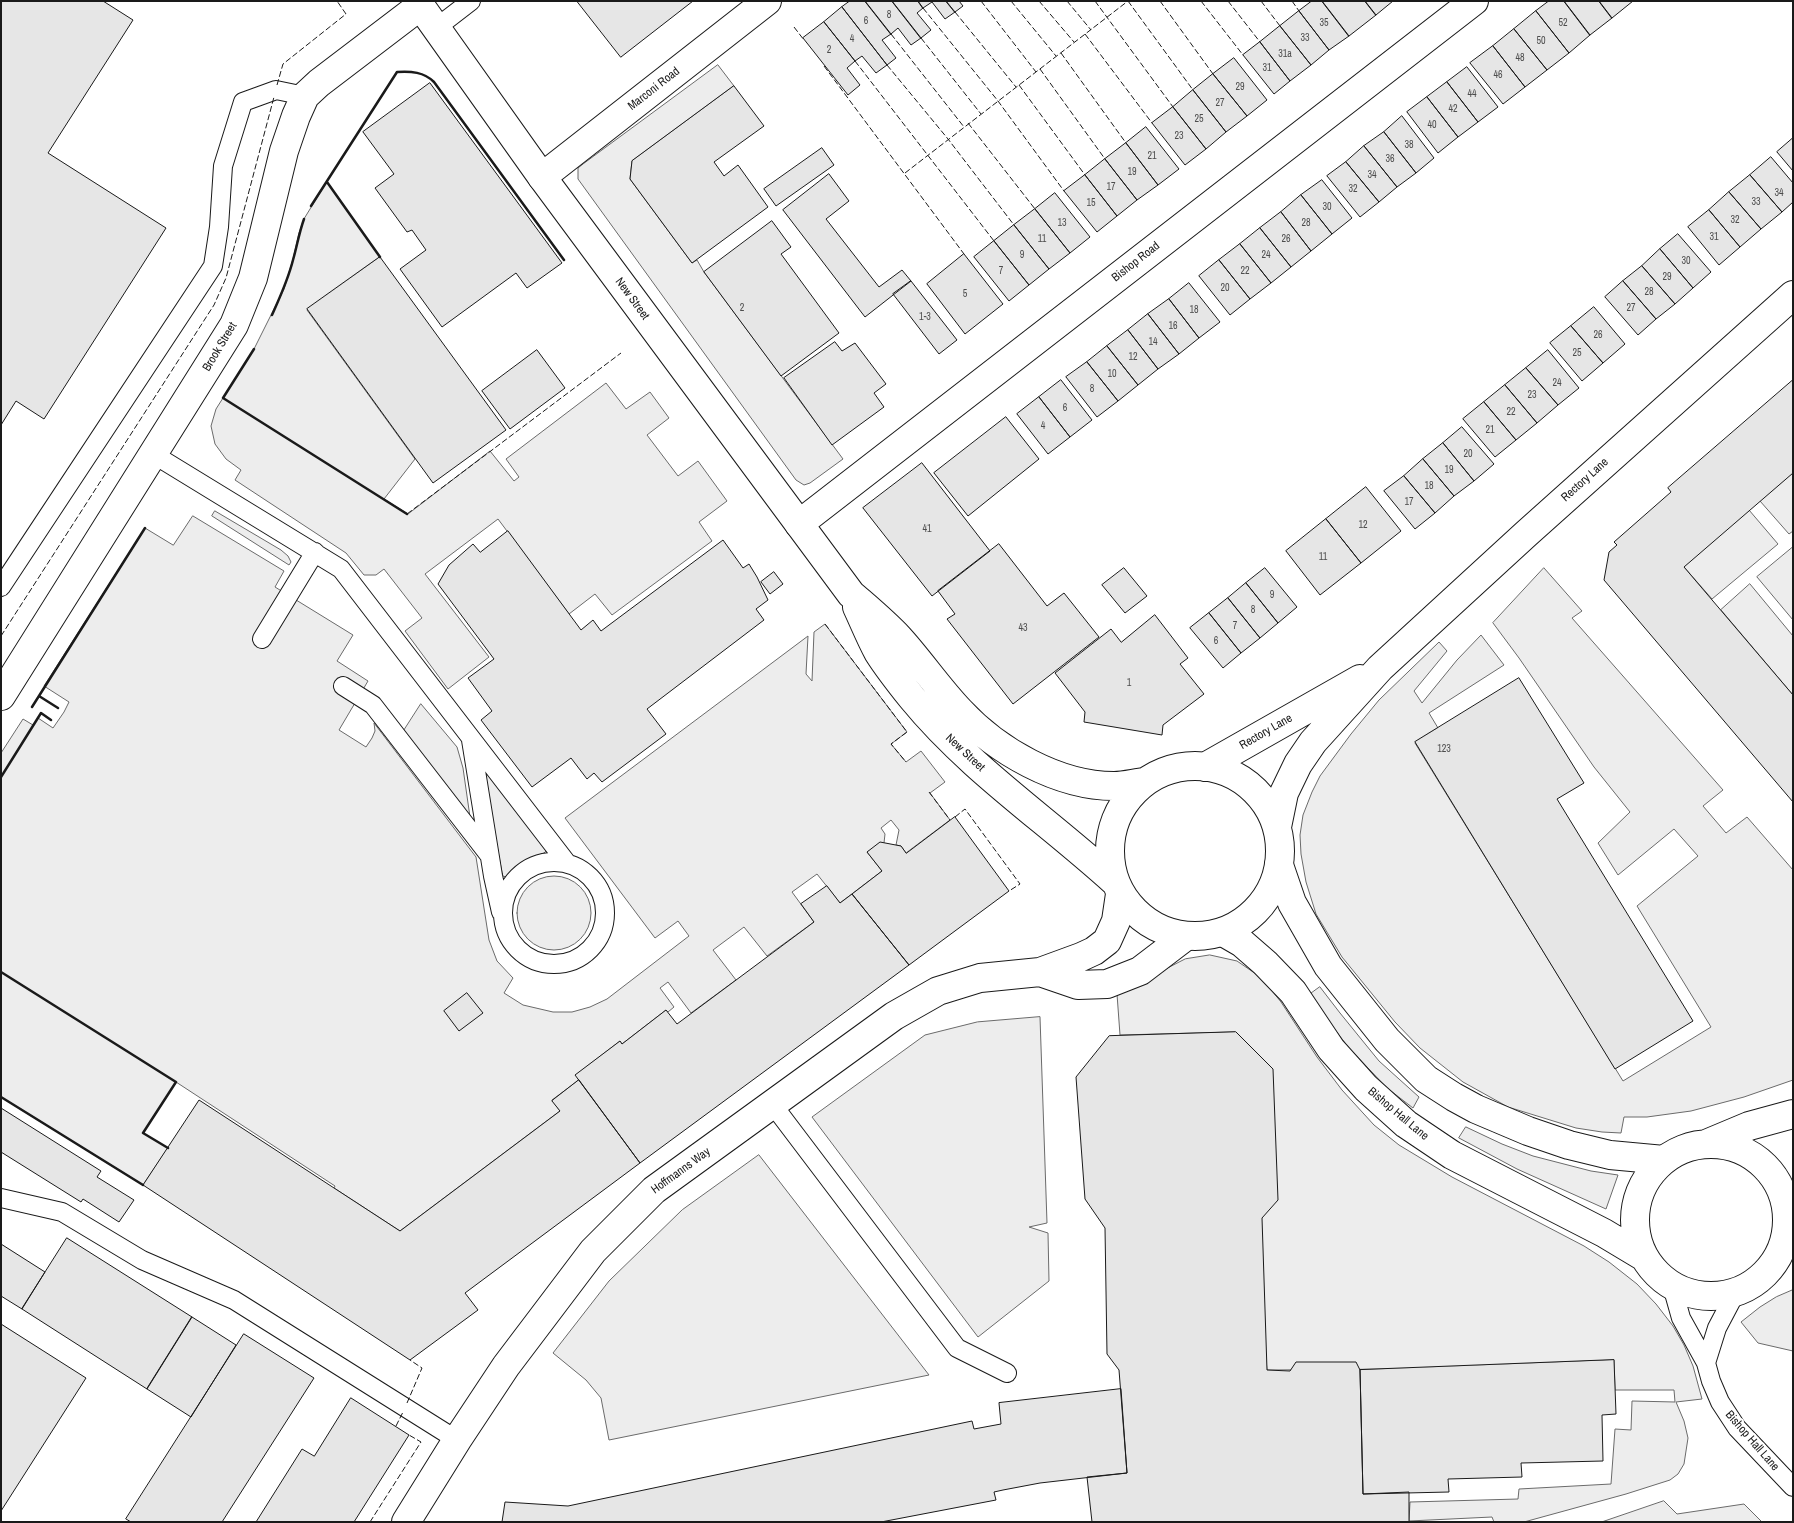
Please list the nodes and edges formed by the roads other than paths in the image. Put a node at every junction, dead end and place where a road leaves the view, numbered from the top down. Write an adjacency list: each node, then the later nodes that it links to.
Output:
1 (471, 1): 5 (lane)
2 (767, 1): 7 (street, Marconi Road)
3 (1474, 1): 10 (street, Bishop Road)
4 (419, 4): 5 (street, New Street); 6 (street, Brook Street)
5 (436, 28): 7 (street, New Street)
6 (305, 96): 9 (street, Brook Street); 12 (lane)
7 (542, 177): 10 (street, New Street)
8 (1793, 295): 15 (street, Rectory Lane)
9 (153, 454): 11 (lane); 17 (street, Brook Street)
10 (799, 524): 13 (street, New Street)
11 (315, 552): 14 (lane); 18 (lane)
12 (1, 587)
13 (851, 594): 20 (street, New Street); 25 (street, New Street)
14 (262, 639)
15 (1380, 668): 19 (street, Rectory Lane); 21 (street, Rectory Lane)
16 (343, 686): 22 (lane)
17 (1, 696)
18 (471, 738): 22 (lane); 23 (lane)
19 (1205, 767): 20 (street); 21 (street)
20 (1145, 782): 25 (street)
21 (1277, 827): 24 (street)
22 (489, 854): 26 (lane)
23 (567, 863): 26 (lane); 26 (lane)
24 (1279, 864): 27 (street); 33 (street)
25 (1118, 888): 28 (street); 29 (street, Hoffmanns Way)
26 (502, 917)
27 (1223, 932): 28 (street); 36 (street, Bishop Hall Lane)
28 (1186, 936): 29 (street, Hoffmanns Way)
29 (1040, 972): 30 (street, Hoffmanns Way)
30 (773, 1105): 41 (lane); 42 (street, Hoffmanns Way)
31 (1793, 1114): 32 (street)
32 (1704, 1144): 33 (street, Bishop Hall Lane); 34 (street, Bishop Hall Lane)
33 (1664, 1160): 36 (street, Bishop Hall Lane)
34 (1788, 1192): 39 (street, Bishop Hall Lane)
35 (1, 1198): 42 (lane)
36 (1644, 1257): 38 (street, Bishop Hall Lane)
37 (1793, 1270): 39 (street)
38 (1672, 1286): 39 (street, Bishop Hall Lane); 40 (lane, Bishop Hall Lane)
39 (1746, 1286): 40 (lane, Bishop Hall Lane)
40 (1706, 1363): 43 (lane, Bishop Hall Lane)
41 (1007, 1373)
42 (457, 1440): 44 (street, Hoffmanns Way)
43 (1793, 1487)
44 (406, 1522)

